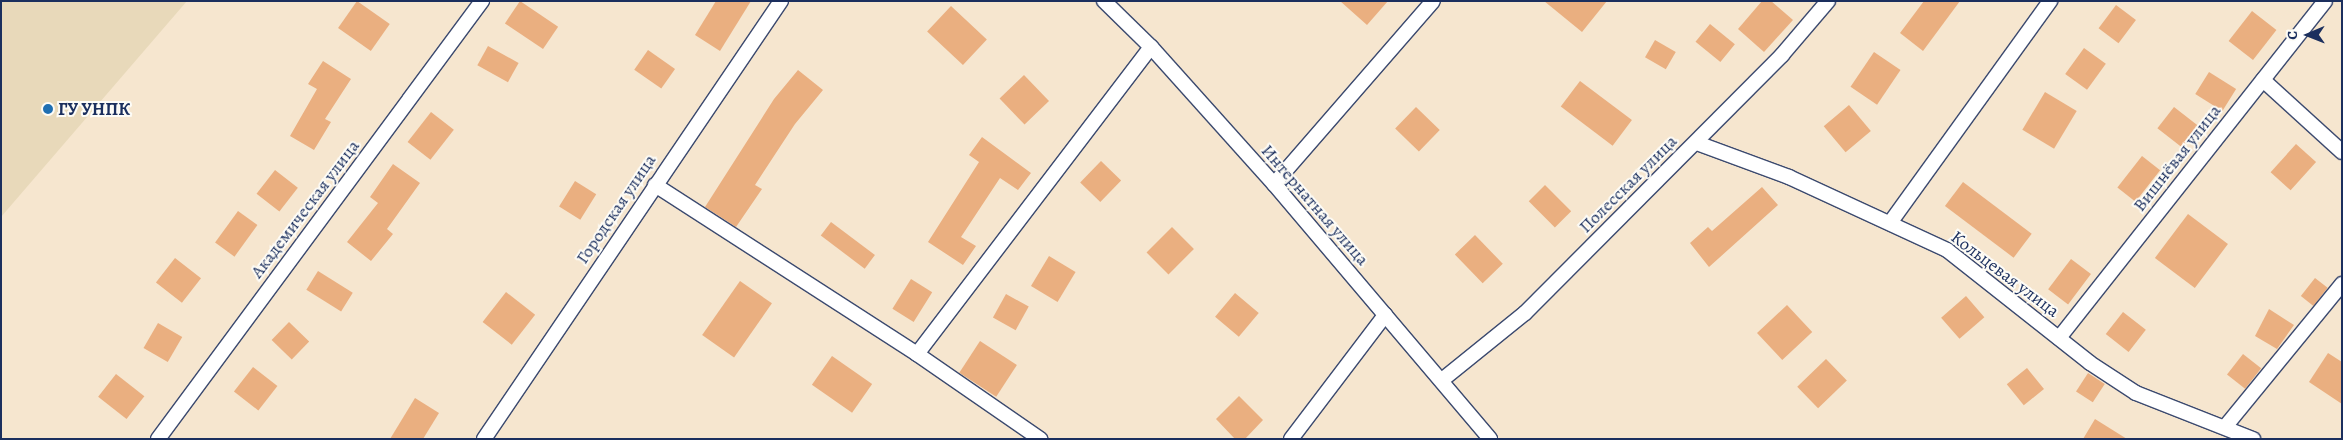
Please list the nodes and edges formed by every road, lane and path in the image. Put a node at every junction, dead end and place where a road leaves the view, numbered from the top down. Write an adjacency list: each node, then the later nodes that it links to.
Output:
1 (482, 1): 21 (street, Академическая улица)
2 (780, 1): 13 (street, Городская улица)
3 (1104, 1): 8 (street, Интернатная улица)
4 (1432, 1): 12 (street)
5 (1828, 1): 10 (street, Полесская улица)
6 (2050, 1): 14 (street)
7 (2325, 1): 9 (street, Вишнёвая улица)
8 (1150, 47): 12 (street, Интернатная улица); 18 (street)
9 (2262, 80): 11 (street); 17 (street, Вишнёвая улица)
10 (1698, 142): 14 (street, Кольцевая улица); 19 (street, Полесская улица)
11 (2342, 152)
12 (1274, 184): 16 (street, Интернатная улица)
13 (655, 185): 18 (street); 22 (street, Городская улица)
14 (1890, 223): 17 (street, Кольцевая улица)
15 (2342, 284): 20 (street)
16 (1385, 315): 19 (street, Интернатная улица); 24 (street)
17 (2059, 338): 20 (street, Кольцевая улица)
18 (917, 354): 23 (street)
19 (1442, 380): 25 (street, Интернатная улица)
20 (2225, 427): 26 (street, Кольцевая улица)
21 (158, 439)
22 (484, 439)
23 (1040, 439)
24 (1291, 439)
25 (1490, 439)
26 (2253, 439)

